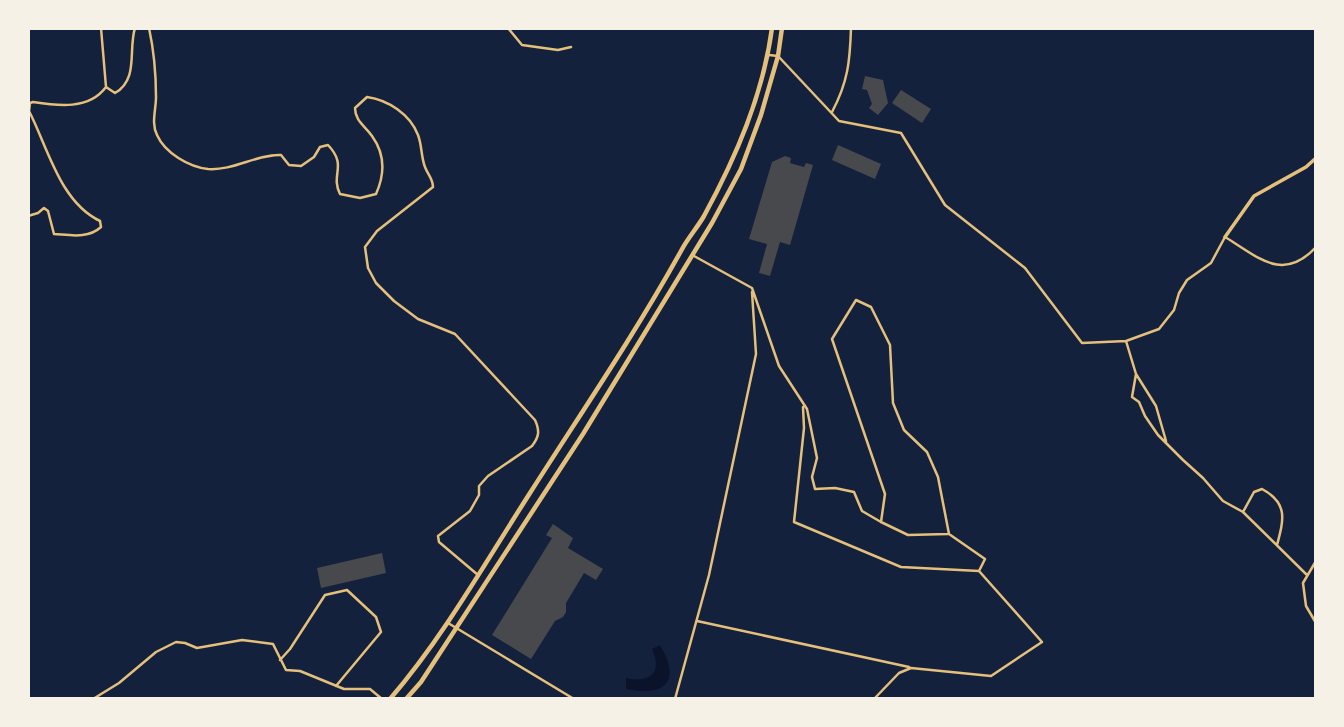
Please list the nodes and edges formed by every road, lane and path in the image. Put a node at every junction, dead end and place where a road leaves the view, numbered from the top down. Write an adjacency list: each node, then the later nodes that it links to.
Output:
1 (101, 28): 11 (street)
2 (135, 28): 11 (street)
3 (149, 28): 29 (street)
4 (508, 28): 8 (street)
5 (772, 28): 9 (main road)
6 (782, 28): 10 (main road)
7 (851, 28): 12 (street)
8 (571, 47)
9 (769, 54): 10 (street); 29 (main road)
10 (778, 56): 12 (street); 17 (main road)
11 (106, 87): 14 (street)
12 (831, 113): 19 (street)
13 (1316, 158): 15 (street)
14 (28, 216)
15 (1225, 237): 16 (street); 19 (street)
16 (1316, 247)
17 (691, 254): 18 (street); 34 (main road)
18 (752, 288): 21 (street); 31 (street)
19 (1126, 341): 20 (street)
20 (1136, 374): 22 (street); 22 (street)
21 (803, 404): 24 (street); 28 (street)
22 (1167, 443): 23 (street)
23 (1243, 512): 26 (street); 26 (street)
24 (881, 522): 25 (street); 25 (street)
25 (949, 534): 28 (street)
26 (1277, 545): 30 (street)
27 (1316, 561): 30 (street)
28 (979, 571): 36 (street)
29 (478, 575): 32 (main road)
30 (1307, 575): 33 (street)
31 (697, 621): 36 (street); 43 (street)
32 (447, 622): 34 (street); 41 (main road)
33 (1316, 623)
34 (456, 628): 38 (street); 42 (main road)
35 (280, 660): 37 (street); 37 (street); 39 (street)
36 (911, 668): 44 (street)
37 (336, 686): 40 (street)
38 (571, 698)
39 (93, 699)
40 (382, 699)
41 (390, 699)
42 (406, 699)
43 (675, 699)
44 (874, 699)

